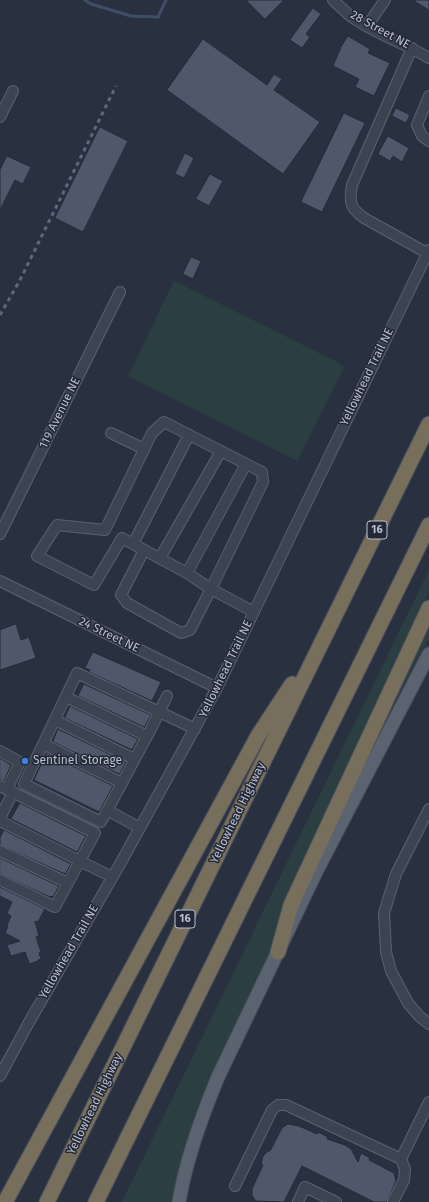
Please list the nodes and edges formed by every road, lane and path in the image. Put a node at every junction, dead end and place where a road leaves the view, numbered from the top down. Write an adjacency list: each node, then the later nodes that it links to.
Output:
1 (333, 0): 3 (street, 28 Street NE)
2 (385, 0): 3 (street)
3 (367, 26): 4 (street, 28 Street NE)
4 (412, 48): 5 (street, 28 Street NE); 10 (street)
5 (429, 58)
6 (13, 91): 8 (street)
7 (429, 96): 9 (street)
8 (1, 113)
9 (429, 141)
10 (428, 251): 29 (street, Yellowhead Trail NE)
11 (120, 292): 20 (street, 119 Avenue NE)
12 (429, 424): 30 (highway, Yellowhead Highway / 16)
13 (111, 433): 15 (street)
14 (190, 435): 15 (street); 16 (street); 22 (street)
15 (144, 449): 19 (street)
16 (221, 451): 17 (street); 24 (street)
17 (246, 464): 25 (street); 27 (street)
18 (429, 525): 64 (highway)
19 (105, 530): 21 (street); 21 (street)
20 (0, 534)
21 (122, 538): 22 (street)
22 (133, 544): 23 (street)
23 (144, 550): 24 (street); 27 (street)
24 (160, 558): 25 (street)
25 (187, 573): 27 (street)
26 (0, 581): 32 (street, 24 Street NE)
27 (211, 589): 29 (street)
28 (429, 608): 56 (highway)
29 (254, 612): 32 (street, Yellowhead Trail NE)
30 (324, 637): 62 (highway); 63 (highway, Yellowhead Highway / 16)
31 (429, 654): 56 (main road)
32 (217, 688): 37 (street, Yellowhead Trail NE)
33 (167, 696): 35 (street)
34 (66, 697): 35 (street); 36 (street); 38 (street)
35 (158, 712): 37 (street); 38 (street)
36 (55, 720): 39 (street); 41 (street)
37 (195, 729): 49 (street, Yellowhead Trail NE)
38 (147, 736): 41 (street)
39 (43, 744): 42 (street); 48 (street)
40 (0, 751): 43 (street)
41 (134, 759): 42 (street)
42 (122, 783): 45 (street)
43 (7, 789): 46 (street); 50 (street)
44 (429, 809): 57 (street)
45 (108, 810): 48 (street); 49 (street)
46 (0, 818)
47 (0, 821): 52 (street)
48 (101, 822): 50 (street)
49 (140, 828): 53 (street, Yellowhead Trail NE)
50 (95, 833): 52 (street)
51 (0, 851): 55 (street)
52 (80, 860): 53 (street); 55 (street)
53 (112, 877): 58 (street, Yellowhead Trail NE)
54 (0, 880): 55 (street)
55 (68, 883)
56 (278, 952): 65 (main road)
57 (429, 1024)
58 (0, 1076)
59 (429, 1102): 60 (street)
60 (401, 1159): 61 (street); 68 (street)
61 (235, 1186)
62 (5, 1202)
63 (47, 1202)
64 (96, 1202)
65 (179, 1202)
66 (298, 1202): 67 (street)
67 (336, 1202)
68 (392, 1202)

